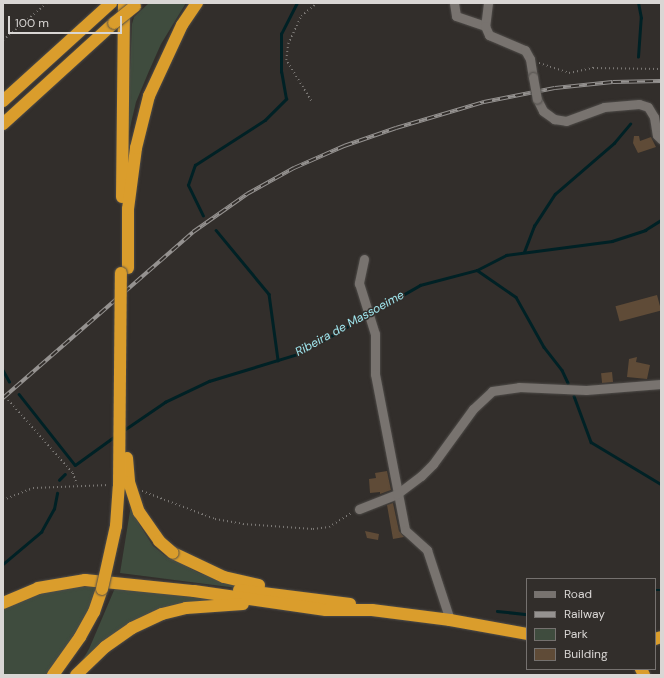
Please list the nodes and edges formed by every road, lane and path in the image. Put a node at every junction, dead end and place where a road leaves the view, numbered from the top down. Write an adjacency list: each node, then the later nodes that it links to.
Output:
1 (47, 3): 9 (path)
2 (111, 3): 12 (highway)
3 (197, 3): 17 (highway)
4 (316, 3): 13 (path)
5 (454, 3): 8 (street)
6 (488, 3): 8 (street)
7 (132, 4): 14 (highway, bridge); 17 (highway)
8 (485, 26): 10 (street)
9 (3, 40)
10 (530, 59): 11 (path); 15 (street, bridge)
11 (661, 69)
12 (3, 101)
13 (310, 101)
14 (3, 124)
15 (661, 139)
16 (364, 259): 23 (street)
17 (124, 270): 26 (highway, bridge); 33 (highway, bridge)
18 (661, 384): 23 (street)
19 (3, 394): 20 (path)
20 (77, 484): 21 (path); 24 (path)
21 (111, 485)
22 (139, 490): 25 (path)
23 (397, 494): 25 (street); 31 (street)
24 (3, 500)
25 (359, 509)
26 (293, 595): 27 (highway); 30 (highway)
27 (3, 597)
28 (3, 603): 29 (highway)
29 (272, 603): 30 (highway); 34 (highway)
30 (372, 610): 31 (highway)
31 (450, 620): 32 (highway)
32 (526, 634)
33 (53, 675)
34 (76, 675)

